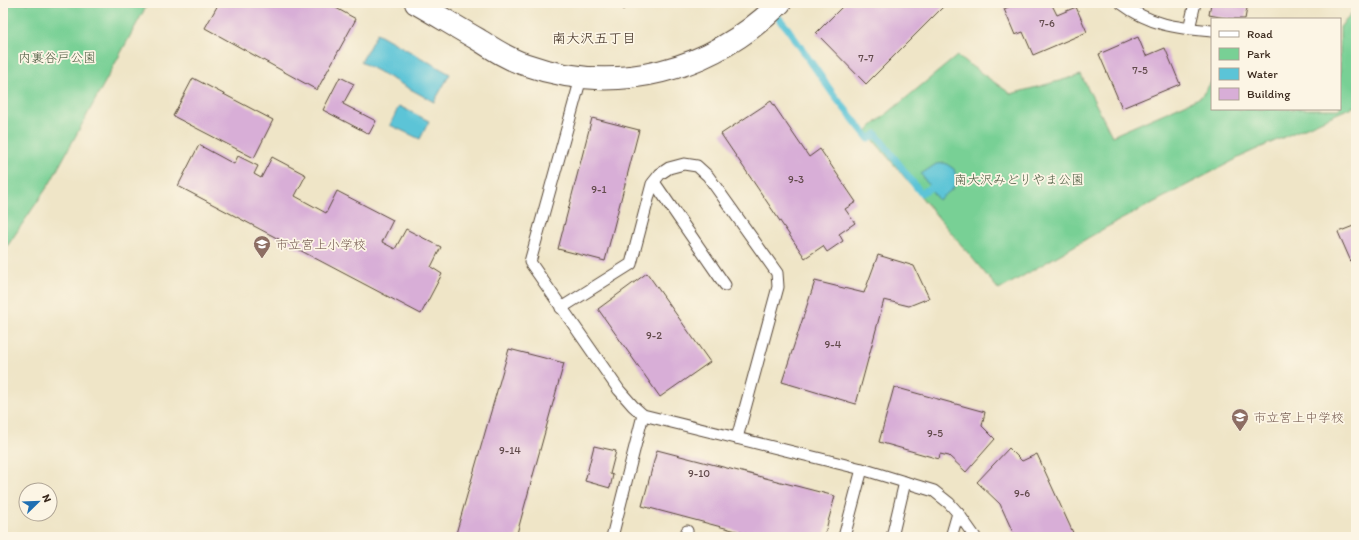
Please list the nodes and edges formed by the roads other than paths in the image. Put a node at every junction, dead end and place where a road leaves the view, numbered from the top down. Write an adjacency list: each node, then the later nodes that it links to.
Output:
1 (780, 3): 7 (street)
2 (1120, 3): 5 (lane)
3 (1195, 3): 5 (lane)
4 (429, 6): 7 (street)
5 (1189, 29): 6 (lane)
6 (1211, 31)
7 (581, 78): 10 (lane)
8 (654, 182): 9 (lane); 10 (lane); 12 (lane)
9 (725, 285)
10 (561, 308): 11 (lane)
11 (643, 414): 12 (lane); 16 (lane)
12 (737, 438): 13 (lane)
13 (862, 469): 14 (lane); 17 (lane)
14 (905, 482): 15 (lane); 18 (lane)
15 (958, 513): 19 (lane); 20 (lane)
16 (612, 537)
17 (844, 537)
18 (892, 537)
19 (951, 537)
20 (975, 537)

